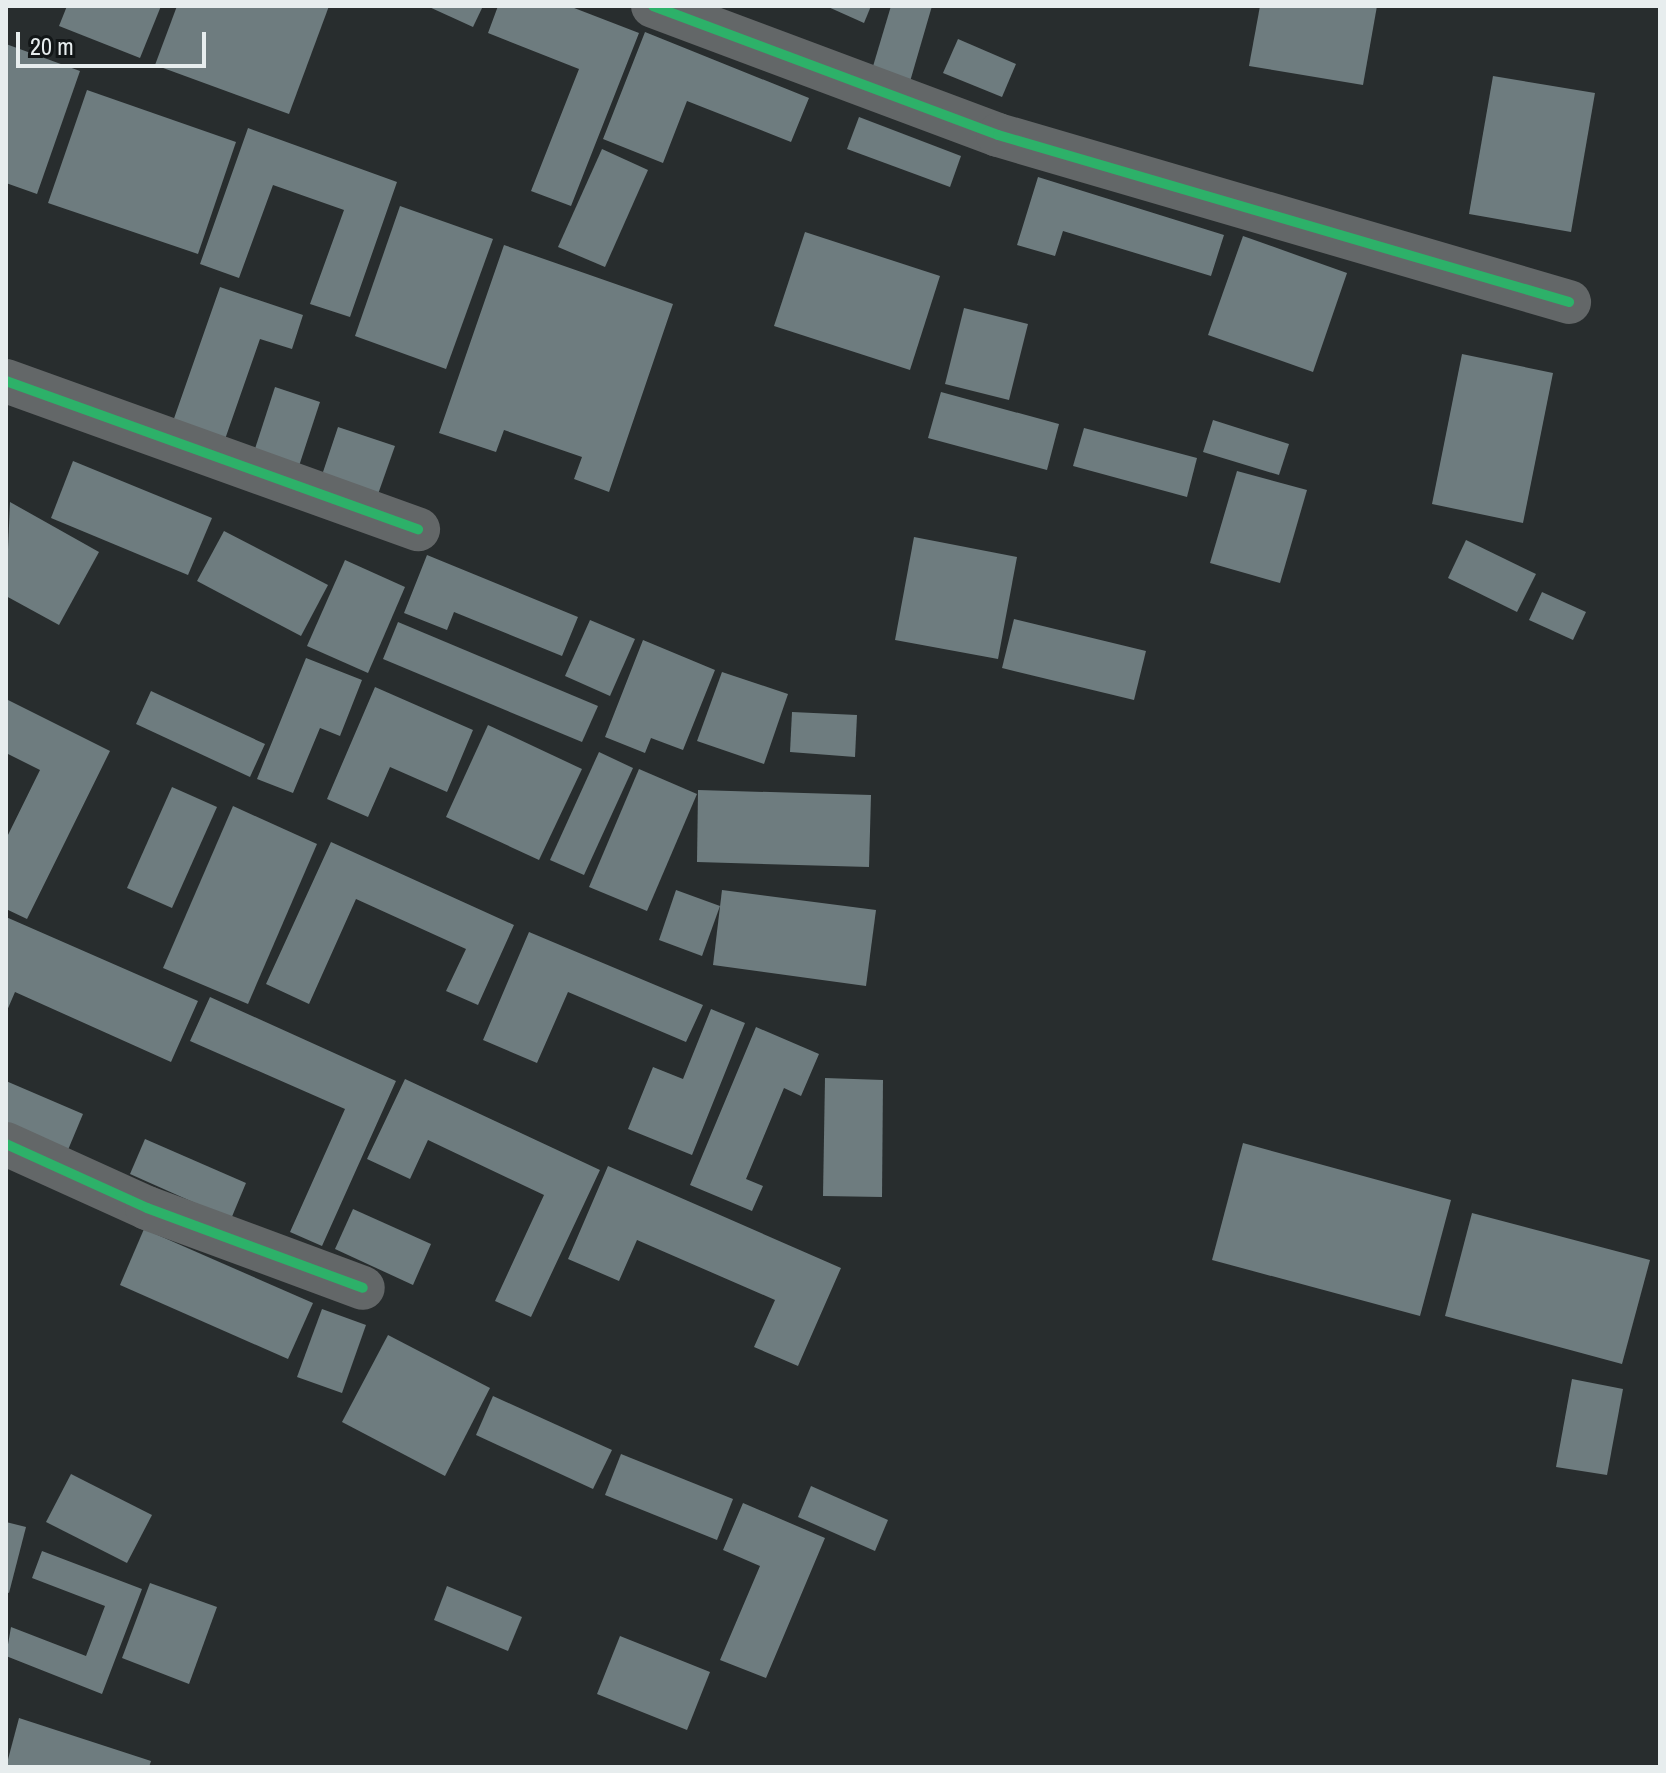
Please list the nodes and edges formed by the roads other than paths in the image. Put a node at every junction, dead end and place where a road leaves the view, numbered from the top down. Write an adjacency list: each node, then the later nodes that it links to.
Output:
1 (653, 6): 2 (street)
2 (1569, 302)
3 (6, 381): 4 (street)
4 (418, 529)
5 (6, 1144): 6 (street)
6 (363, 1288)

